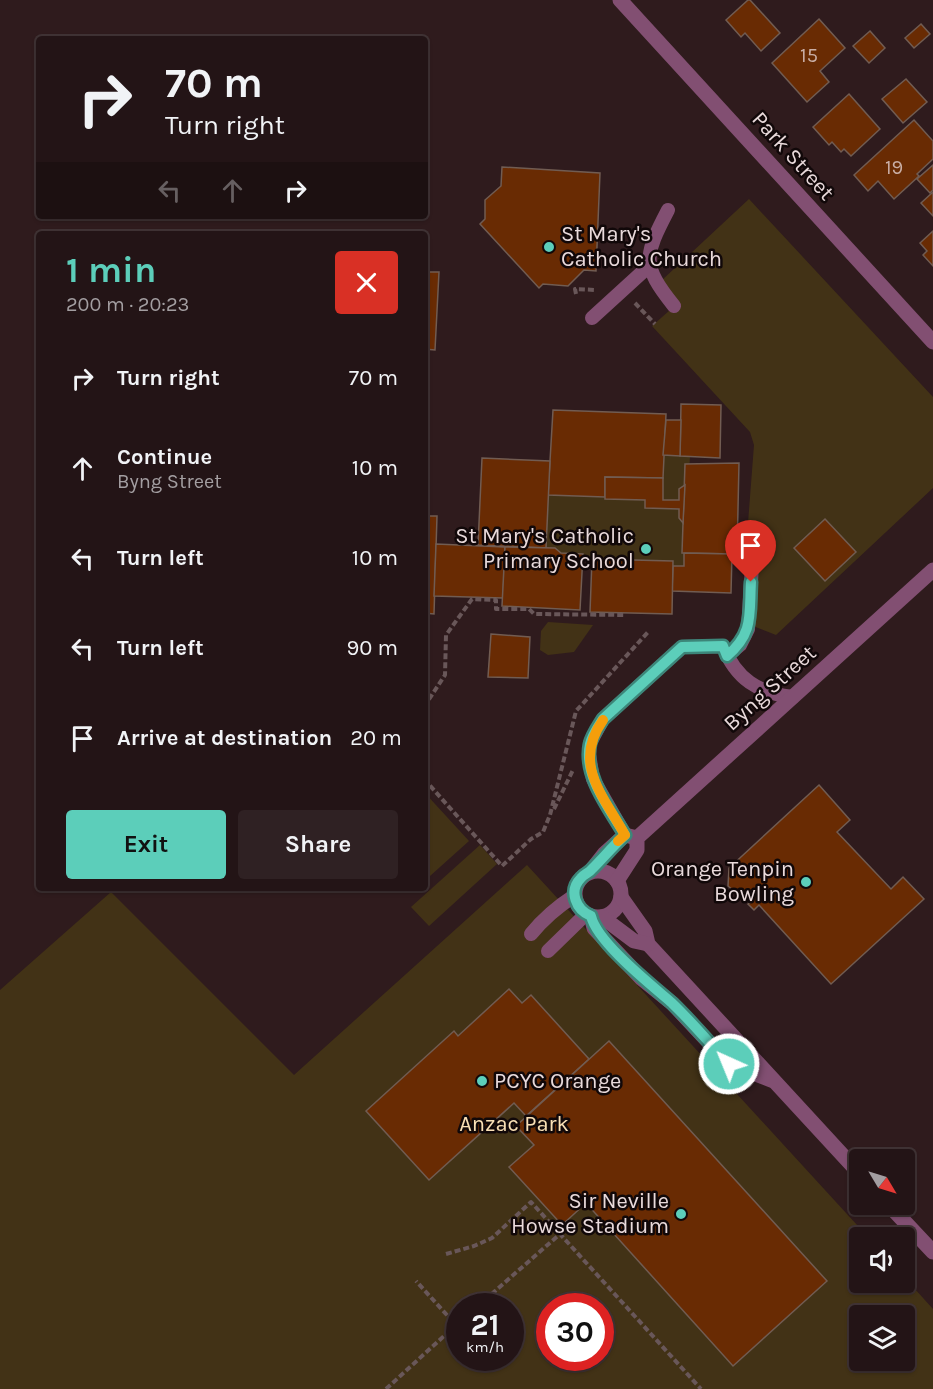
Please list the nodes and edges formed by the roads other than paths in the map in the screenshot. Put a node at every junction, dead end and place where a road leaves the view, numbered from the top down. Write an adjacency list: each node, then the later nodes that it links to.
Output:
1 (620, 0): 6 (street, Park Street)
2 (668, 210): 3 (lane)
3 (649, 266): 4 (lane); 5 (lane)
4 (674, 306)
5 (592, 318)
6 (933, 342)
7 (754, 534): 9 (lane)
8 (933, 570): 10 (street, Byng Street)
9 (727, 656): 10 (lane); 11 (lane)
10 (793, 697): 11 (street, Byng Street)
11 (631, 837): 12 (street, Byng Street); 13 (street, Byng Street)
12 (590, 872): 13 (street); 14 (street)
13 (617, 881): 15 (street)
14 (574, 896): 16 (street); 17 (lane)
15 (621, 897): 16 (street); 18 (street)
16 (593, 916): 18 (street); 19 (lane); 20 (street)
17 (531, 934)
18 (648, 944): 20 (street)
19 (548, 951)
20 (771, 1080): 21 (street)
21 (849, 1162)
22 (898, 1215): 23 (street)
23 (933, 1252)

